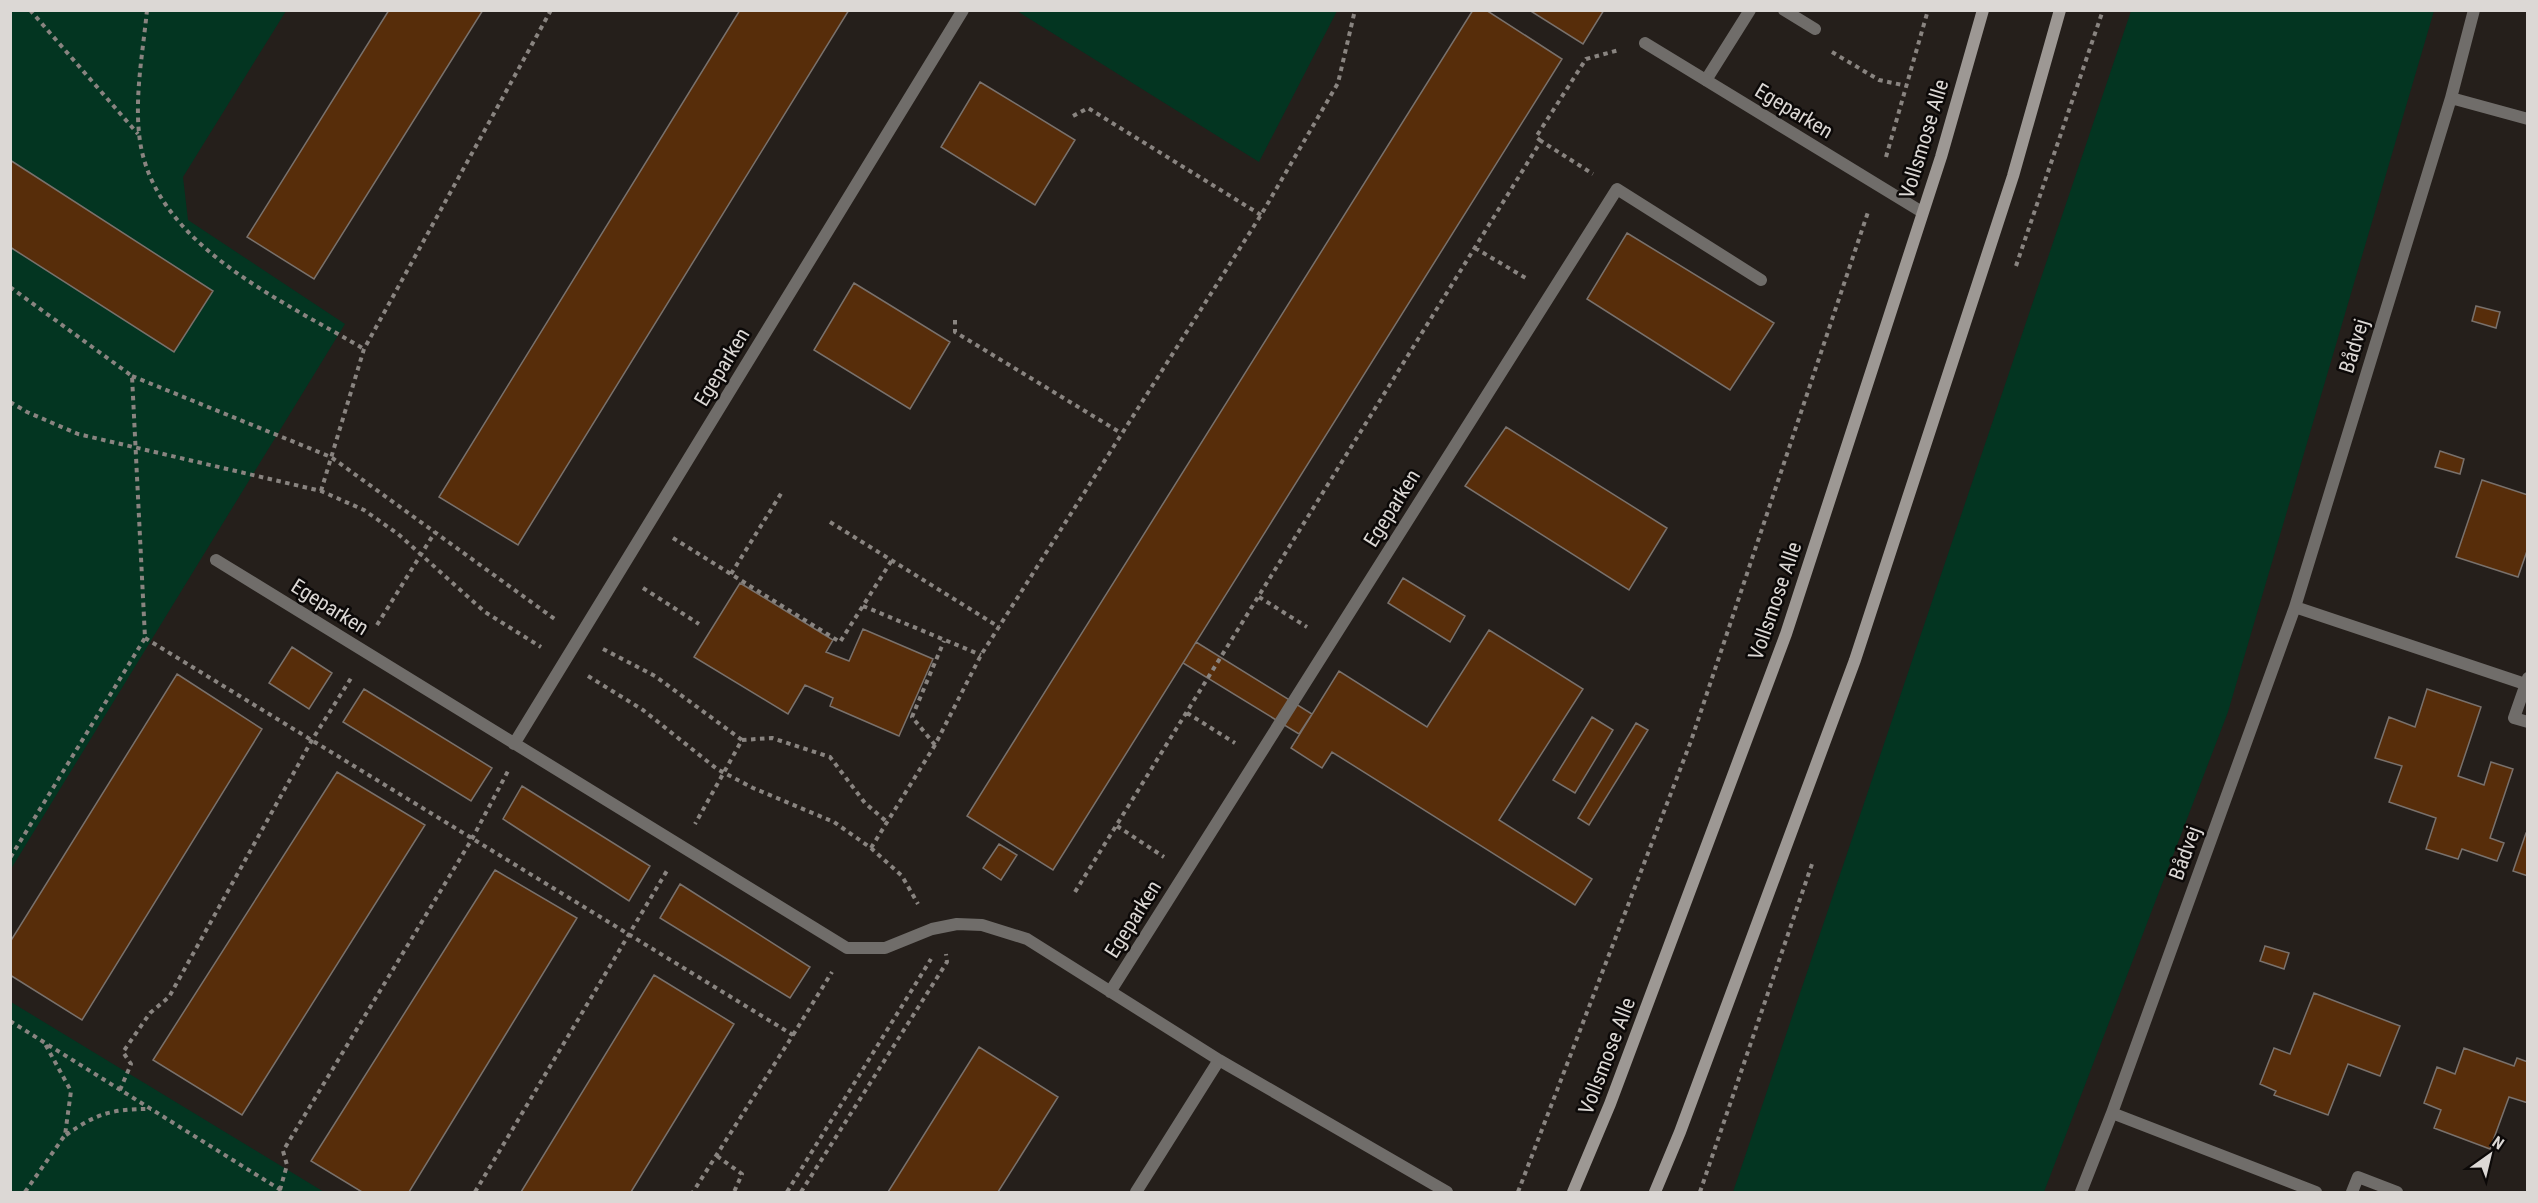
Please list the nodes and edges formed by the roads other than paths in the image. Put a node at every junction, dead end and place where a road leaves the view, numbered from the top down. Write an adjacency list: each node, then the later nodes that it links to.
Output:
1 (963, 10): 18 (street, Egeparken)
2 (1750, 10): 9 (street)
3 (1784, 10): 7 (street)
4 (1983, 10): 12 (street, Vollsmose Alle)
5 (2060, 10): 25 (street)
6 (2474, 10): 10 (street, Bådvej)
7 (1815, 29)
8 (1645, 43): 9 (street, Egeparken)
9 (1706, 80): 12 (street, Egeparken)
10 (2451, 98): 11 (street); 15 (street, Bådvej)
11 (2528, 119)
12 (1922, 213): 24 (street, Vollsmose Alle)
13 (1761, 280): 19 (street, Egeparken)
14 (216, 560): 18 (street, Egeparken)
15 (2295, 607): 16 (street); 21 (street, Bådvej)
16 (2526, 681): 17 (street)
17 (2528, 722)
18 (514, 744): 19 (street, Egeparken)
19 (1110, 992): 20 (street, Egeparken)
20 (1219, 1060): 22 (street); 23 (street, Egeparken)
21 (2112, 1113): 26 (street, Bådvej); 27 (street)
22 (1136, 1192)
23 (1447, 1192)
24 (1573, 1192)
25 (1655, 1192)
26 (2081, 1192)
27 (2316, 1192)
28 (2352, 1192): 29 (street)
29 (2397, 1192)

